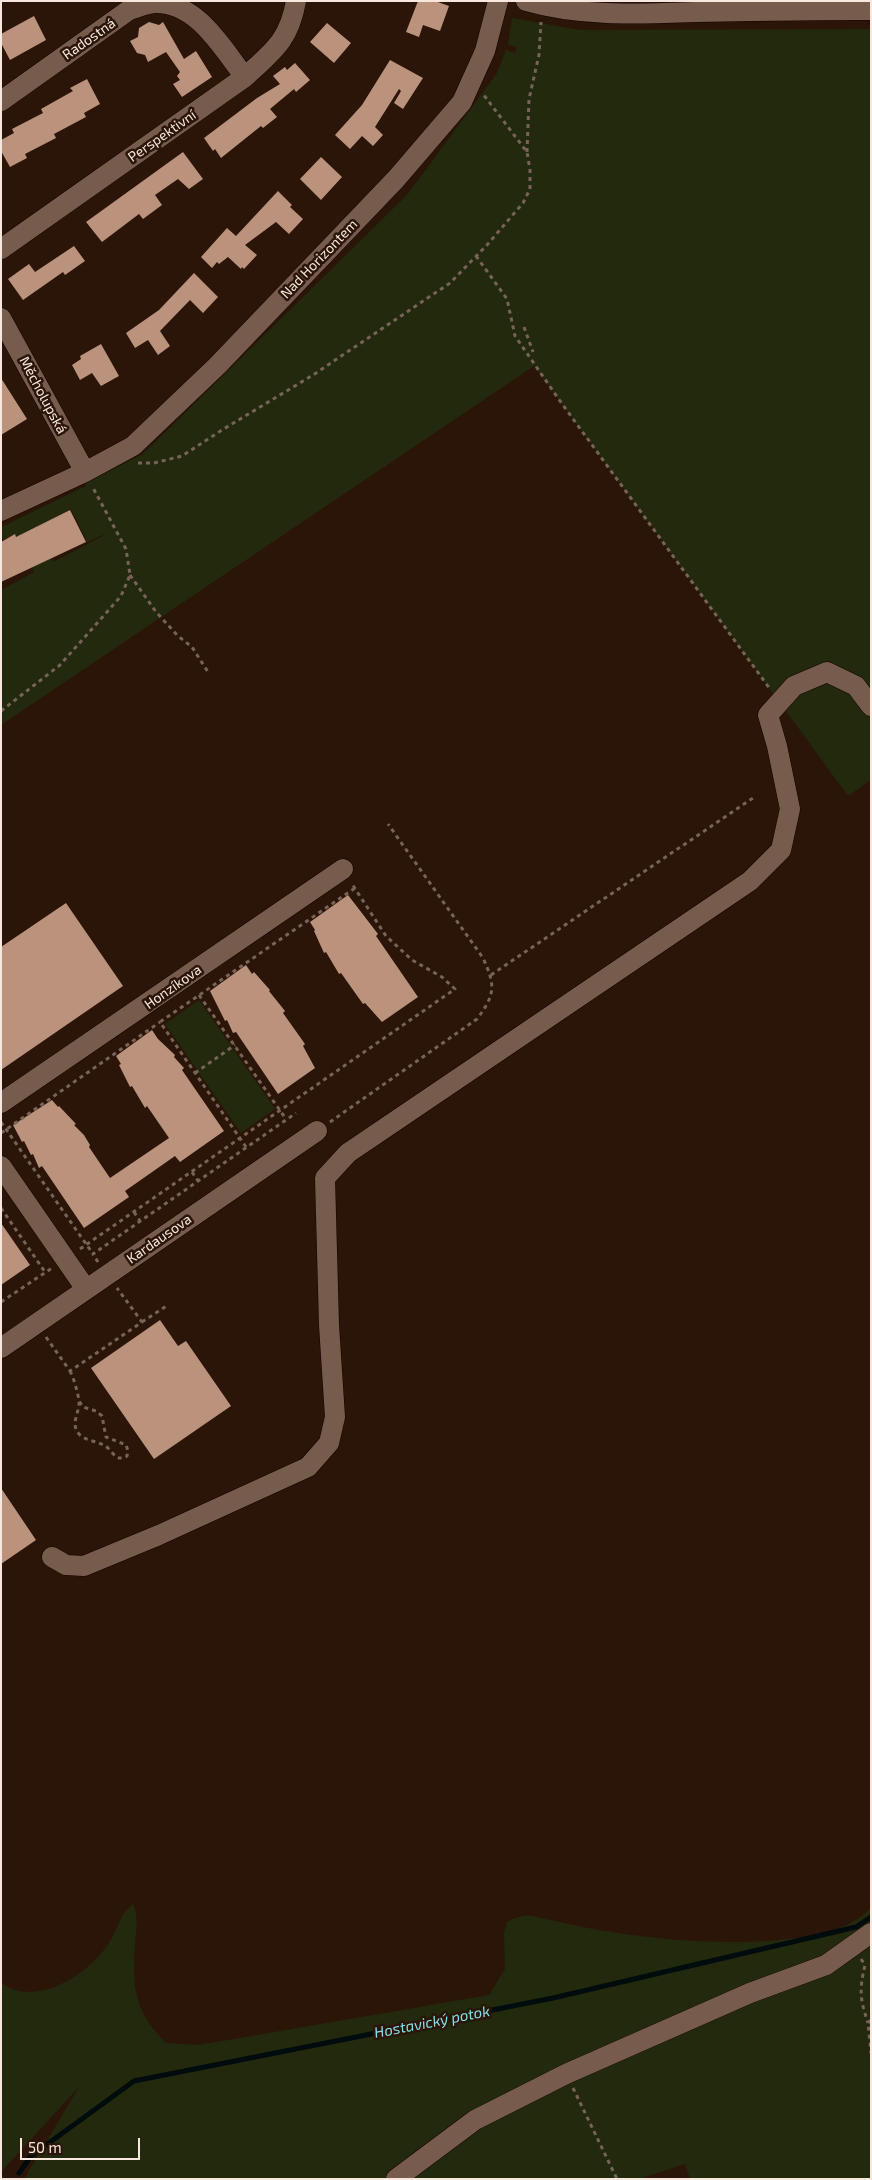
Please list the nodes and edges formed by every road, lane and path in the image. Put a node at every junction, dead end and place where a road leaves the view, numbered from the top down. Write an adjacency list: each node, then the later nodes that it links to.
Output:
1 (296, 1): 6 (street, Perspektivní)
2 (498, 1): 7 (street, Nad Horizontem)
3 (534, 3): 4 (street); 9 (path)
4 (598, 7): 5 (street)
5 (871, 10)
6 (245, 77): 8 (street, Radostná); 10 (street, Perspektivní)
7 (472, 80): 9 (path); 15 (street, Nad Horizontem)
8 (1, 101)
9 (527, 152): 11 (path)
10 (1, 249)
11 (476, 256): 15 (path); 20 (path)
12 (1, 318): 16 (street, Měcholupská)
13 (524, 327): 14 (path)
14 (533, 352)
15 (120, 455): 16 (street, Nad Horizontem)
16 (85, 472): 17 (street, Nad Horizontem); 18 (path)
17 (1, 511)
18 (130, 575): 19 (path); 22 (path)
19 (208, 672)
20 (779, 701): 21 (street); 60 (street)
21 (871, 706)
22 (1, 711)
23 (756, 796): 27 (path)
24 (388, 824): 27 (path)
25 (343, 869): 26 (path); 32 (street, Honzíkova)
26 (355, 888): 28 (path); 33 (path)
27 (491, 975): 38 (path)
28 (199, 995): 29 (path); 30 (path)
29 (160, 1022): 31 (path); 37 (path)
30 (234, 1045): 31 (path); 33 (path)
31 (195, 1073): 40 (path)
32 (1, 1103)
33 (280, 1110): 35 (path); 40 (path)
34 (296, 1113): 35 (path)
35 (286, 1119): 41 (path)
36 (1, 1122): 37 (path)
37 (6, 1129): 39 (path); 47 (path)
38 (317, 1131): 51 (street, Kardausova)
39 (1, 1133)
40 (240, 1138): 41 (path); 43 (path)
41 (246, 1147): 44 (path)
42 (1, 1166): 51 (street)
43 (192, 1172): 44 (path); 46 (path)
44 (198, 1181): 46 (path)
45 (1, 1208): 49 (path)
46 (140, 1221): 47 (path)
47 (93, 1254): 48 (path)
48 (101, 1266)
49 (45, 1272)
50 (115, 1285): 53 (path)
51 (86, 1289): 55 (street, Kardausova)
52 (168, 1304): 53 (path)
53 (142, 1322): 56 (path)
54 (44, 1334): 56 (path)
55 (1, 1348)
56 (70, 1372): 57 (path)
57 (79, 1401): 58 (path); 59 (path)
58 (89, 1410): 59 (path); 59 (path)
59 (76, 1417)
60 (52, 1558)
61 (871, 1933): 62 (street)
62 (854, 1945): 63 (path); 65 (street)
63 (869, 2022): 64 (path)
64 (871, 2053)
65 (566, 2074): 66 (street); 67 (path)
66 (396, 2179)
67 (617, 2179)

